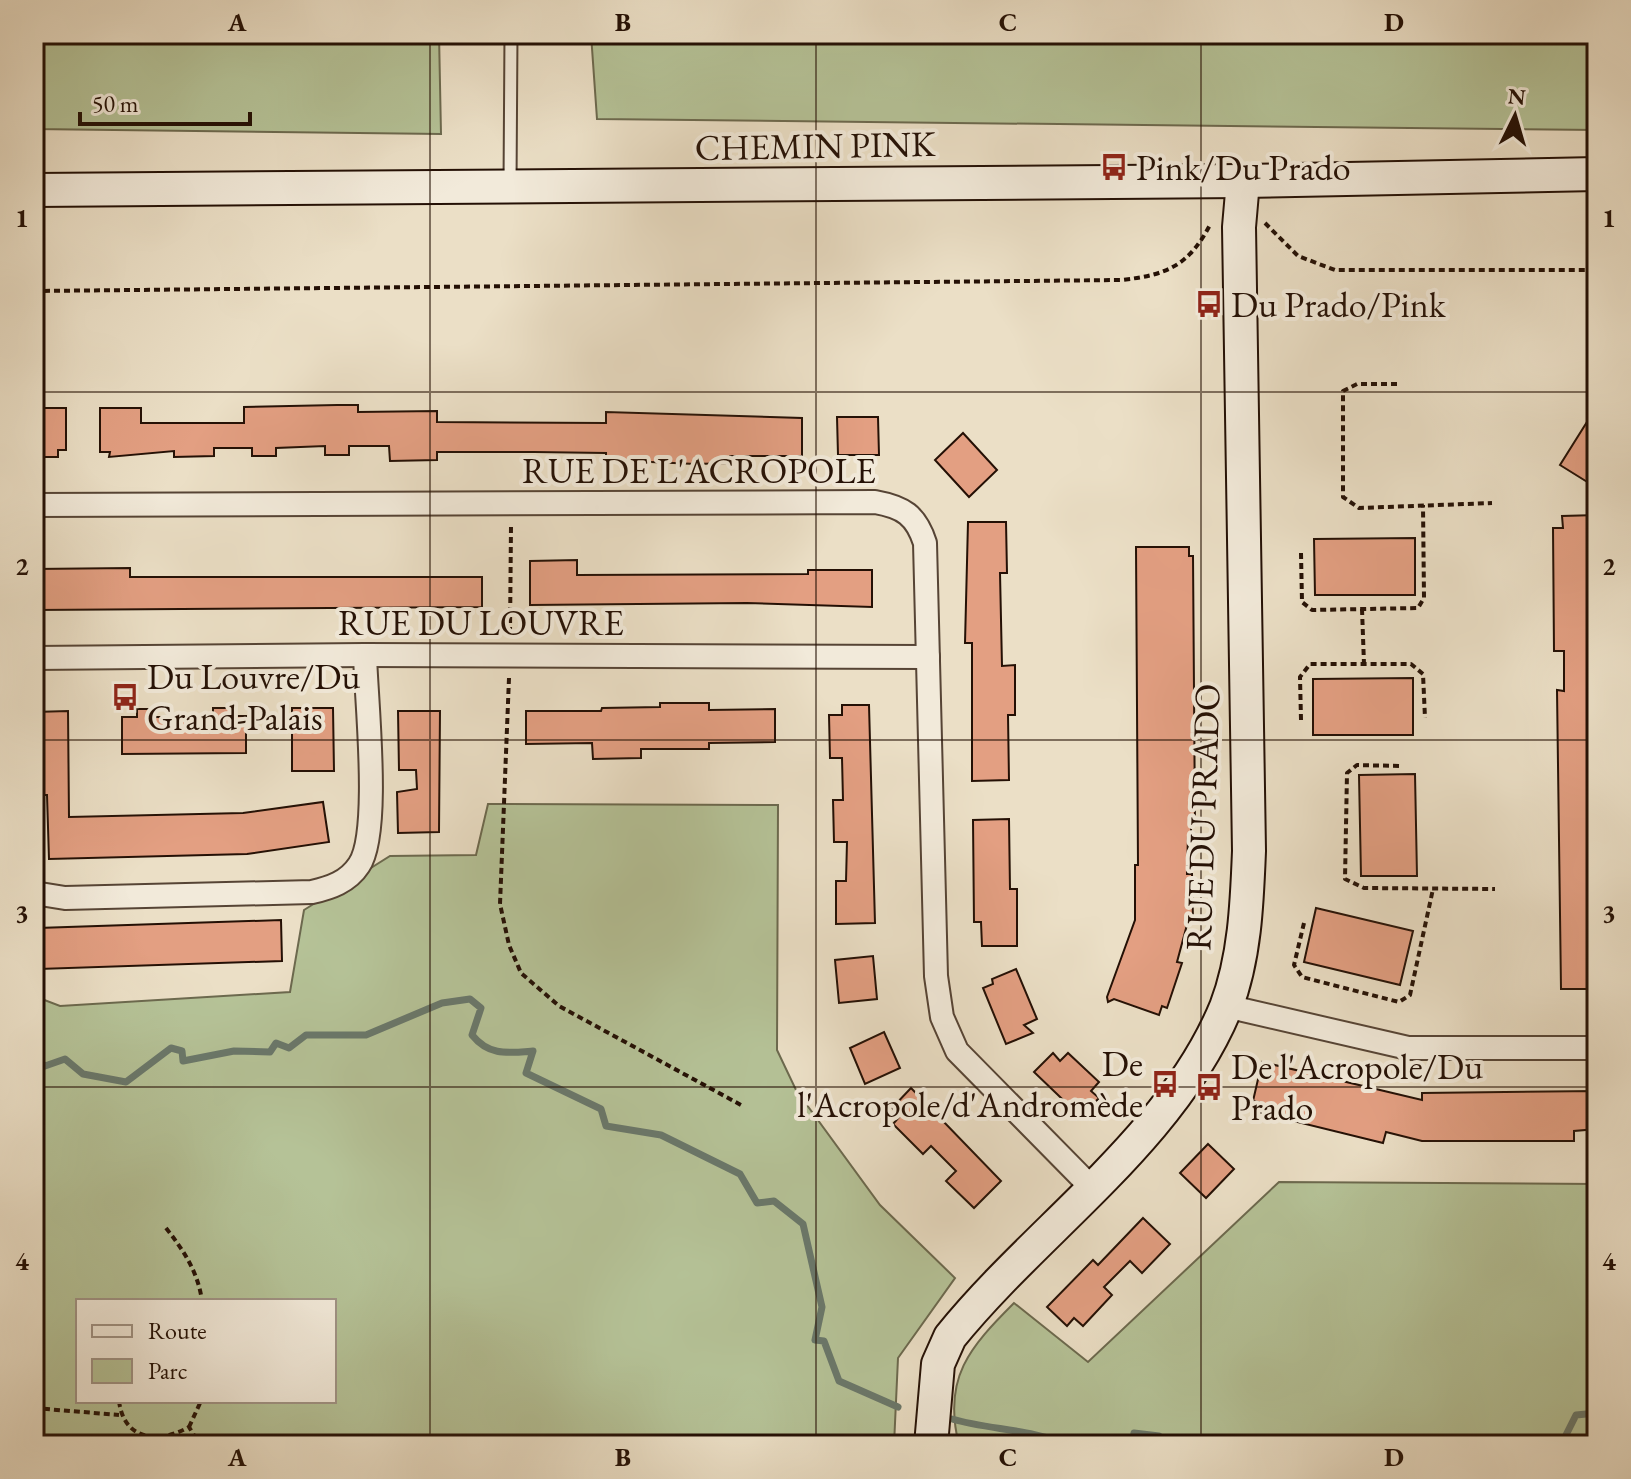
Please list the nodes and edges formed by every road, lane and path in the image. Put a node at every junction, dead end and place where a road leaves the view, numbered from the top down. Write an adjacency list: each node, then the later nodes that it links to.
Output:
1 (511, 34): 4 (lane)
2 (1597, 174): 3 (main road, CHEMIN PINK)
3 (1243, 181): 4 (main road, CHEMIN PINK); 29 (main road, RUE DU PRADO)
4 (510, 188): 5 (main road, CHEMIN PINK)
5 (34, 190)
6 (1261, 219): 8 (path)
7 (1213, 220): 9 (path)
8 (1597, 270)
9 (34, 291)
10 (1397, 384): 14 (path)
11 (511, 503): 13 (street, RUE DE L'ACROPOLE); 18 (street, RUE DE L'ACROPOLE); 20 (path)
12 (1492, 503): 14 (path)
13 (34, 505)
14 (1423, 505): 16 (path)
15 (1301, 553): 16 (path)
16 (1362, 609): 21 (path)
17 (365, 655): 19 (street, RUE DU LOUVRE); 20 (street, RUE DU LOUVRE); 27 (street)
18 (928, 657): 20 (street, RUE DU LOUVRE); 32 (street, RUE DE L'ACROPOLE)
19 (34, 658)
20 (510, 658): 31 (path)
21 (1364, 664): 22 (path); 23 (path)
22 (1425, 718)
23 (1301, 720)
24 (1399, 766): 25 (path)
25 (1433, 889): 26 (path); 28 (path)
26 (1495, 889)
27 (34, 893)
28 (1304, 923)
29 (1226, 1006): 30 (street); 32 (main road, RUE DU PRADO)
30 (1597, 1048)
31 (741, 1105)
32 (1093, 1189): 41 (main road, RUE DU PRADO)
33 (166, 1228): 34 (path)
34 (202, 1299)
35 (119, 1403): 38 (path)
36 (200, 1403): 39 (path)
37 (34, 1408): 38 (path)
38 (121, 1415): 39 (path)
39 (189, 1427): 40 (path)
40 (200, 1445)
41 (931, 1445)

